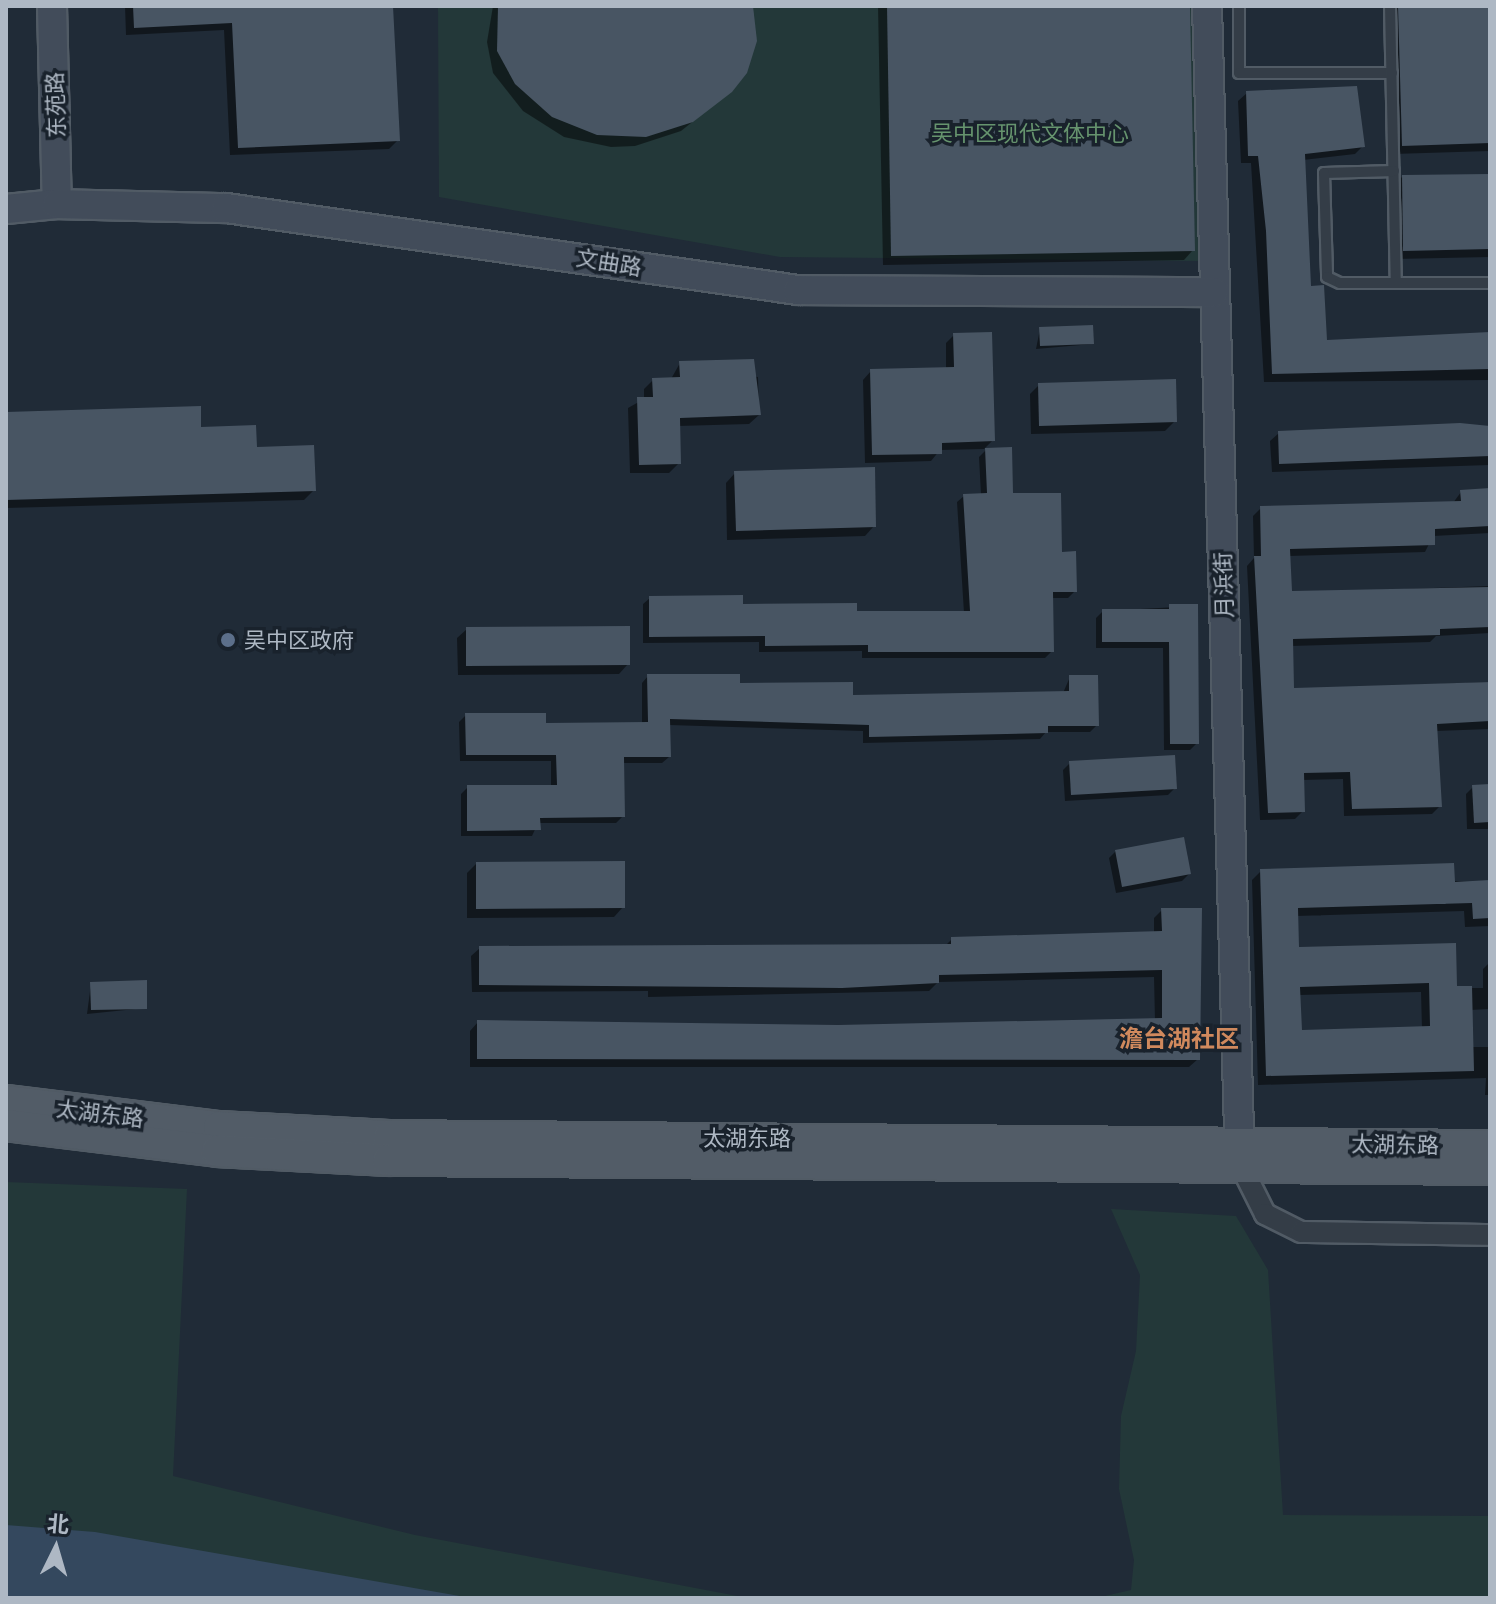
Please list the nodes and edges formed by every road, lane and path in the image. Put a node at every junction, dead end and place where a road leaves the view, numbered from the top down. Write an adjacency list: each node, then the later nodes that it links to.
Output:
1 (52, 6): 7 (street, 东苑路)
2 (1207, 6): 11 (street, 月浜街)
3 (1239, 6): 5 (lane)
4 (1390, 6): 5 (lane)
5 (1392, 73): 6 (lane)
6 (1394, 171): 9 (lane); 9 (lane)
7 (57, 204): 8 (street, 文曲路); 11 (street, 文曲路)
8 (6, 209)
9 (1396, 283): 10 (lane)
10 (1490, 283)
11 (1214, 292): 15 (street, 月浜街)
12 (6, 1101): 15 (main road, 太湖东路)
13 (6, 1125): 15 (main road, 太湖东路)
14 (1490, 1146): 15 (main road, 太湖东路)
15 (1240, 1152): 16 (main road, 太湖东路); 17 (street)
16 (1490, 1169)
17 (1490, 1235)

